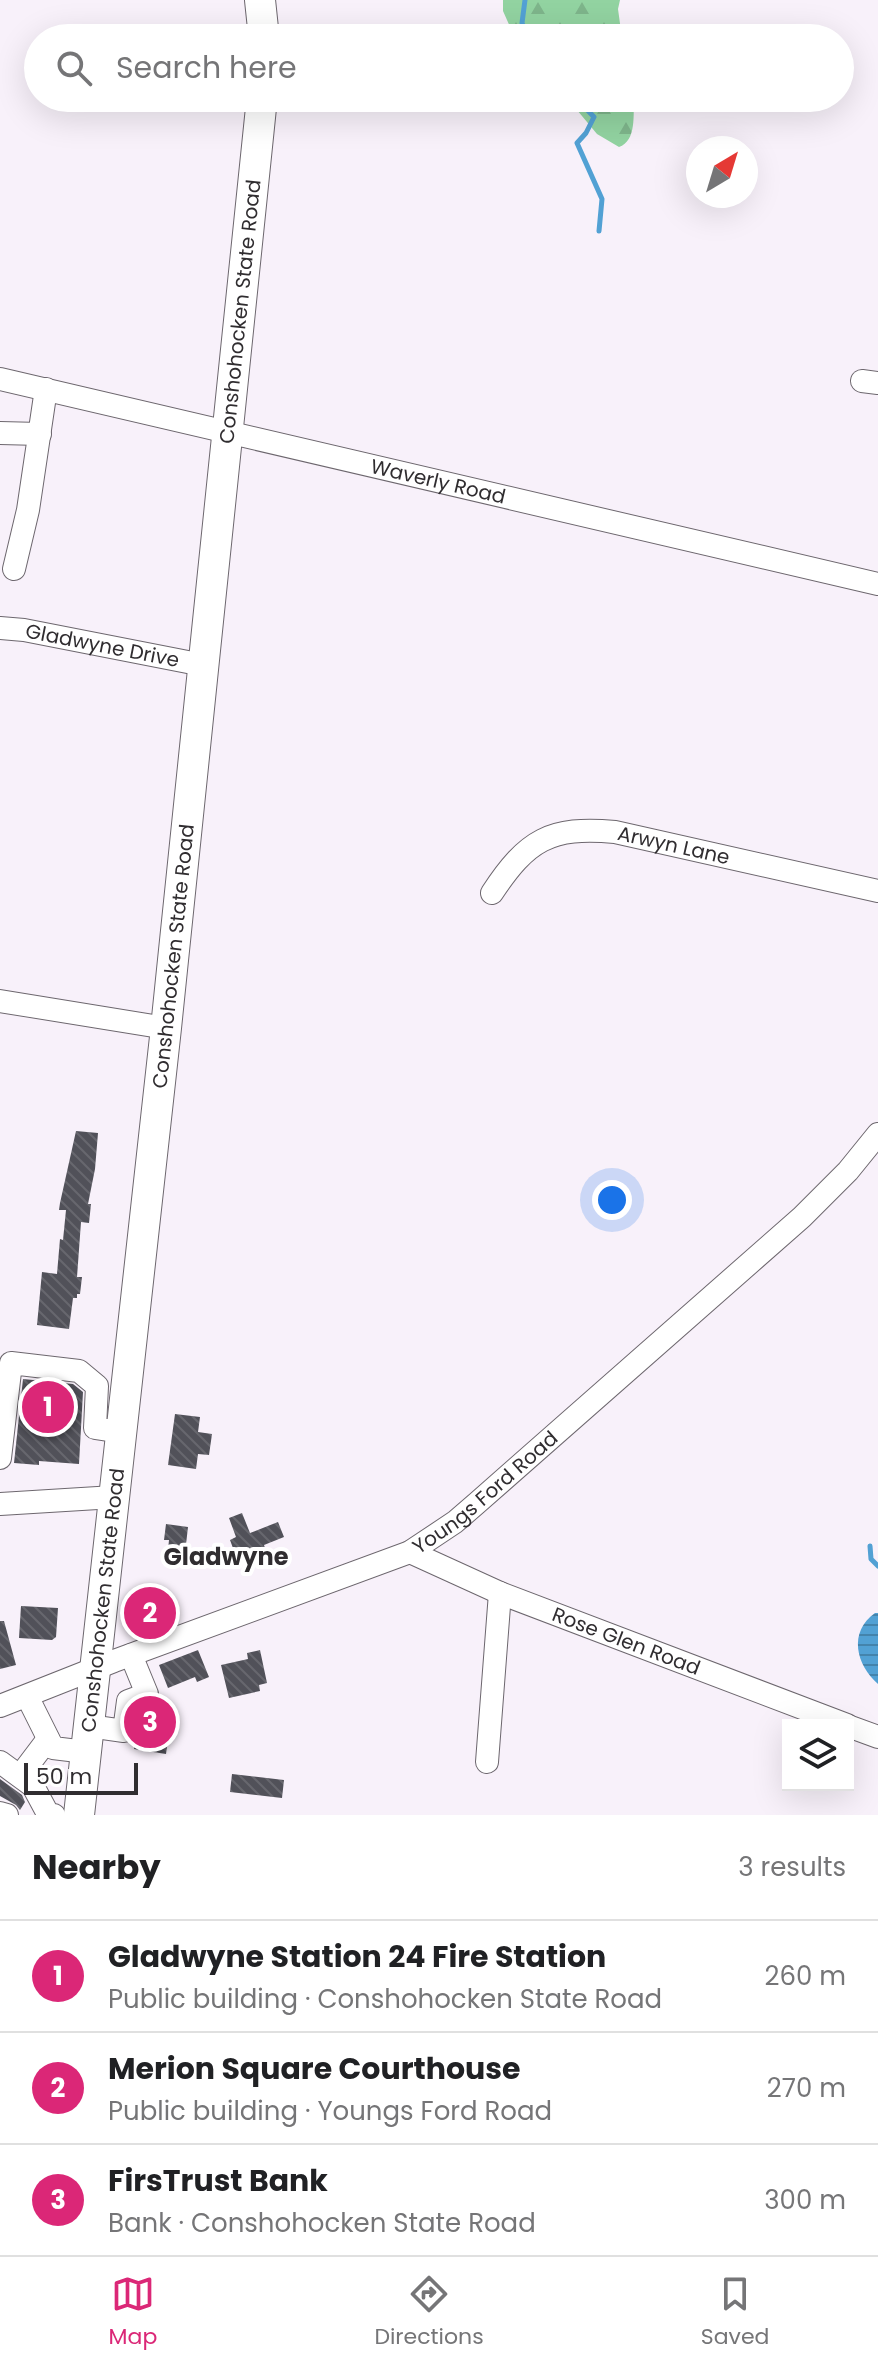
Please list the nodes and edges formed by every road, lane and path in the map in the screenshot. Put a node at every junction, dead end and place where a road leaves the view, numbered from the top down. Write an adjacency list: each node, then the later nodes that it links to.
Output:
1 (260, 0): 2 (main road)
2 (263, 24)
3 (261, 112): 6 (main road, Conshohocken State Road)
4 (0, 379): 5 (street, Waverly Road)
5 (46, 389): 6 (street, Waverly Road); 8 (street)
6 (228, 432): 10 (street, Waverly Road); 12 (main road, Conshohocken State Road)
7 (0, 433): 8 (street)
8 (40, 434): 9 (street)
9 (14, 569)
10 (878, 584)
11 (0, 628): 12 (street, Gladwyne Drive)
12 (203, 665): 16 (main road, Conshohocken State Road)
13 (878, 891): 14 (street, Arwyn Lane)
14 (492, 893)
15 (0, 1001): 16 (street)
16 (166, 1028): 18 (main road, Conshohocken State Road)
17 (877, 1137): 22 (street, Youngs Ford Road)
18 (121, 1432): 19 (street); 20 (main road, Conshohocken State Road)
19 (0, 1458)
20 (114, 1497): 21 (street); 25 (main road, Conshohocken State Road)
21 (0, 1504)
22 (410, 1552): 23 (street, Rose Glen Road); 24 (street, Youngs Ford Road)
23 (500, 1593): 28 (street, Rose Glen Road); 34 (street)
24 (131, 1655): 25 (street, Youngs Ford Road); 32 (street)
25 (95, 1669): 26 (street, Youngs Ford Road); 32 (main road, Conshohocken State Road)
26 (27, 1696): 27 (street, Youngs Ford Road); 31 (street)
27 (0, 1706)
28 (831, 1719)
29 (854, 1728): 30 (street, Rose Glen Road)
30 (878, 1737)
31 (48, 1739): 32 (street); 35 (street)
32 (87, 1739): 40 (main road, Conshohocken State Road)
33 (0, 1762): 35 (street)
34 (487, 1762)
35 (20, 1776): 38 (street)
36 (0, 1813): 37 (street)
37 (7, 1815)
38 (46, 1815): 39 (street)
39 (54, 1815)
40 (79, 1815)

